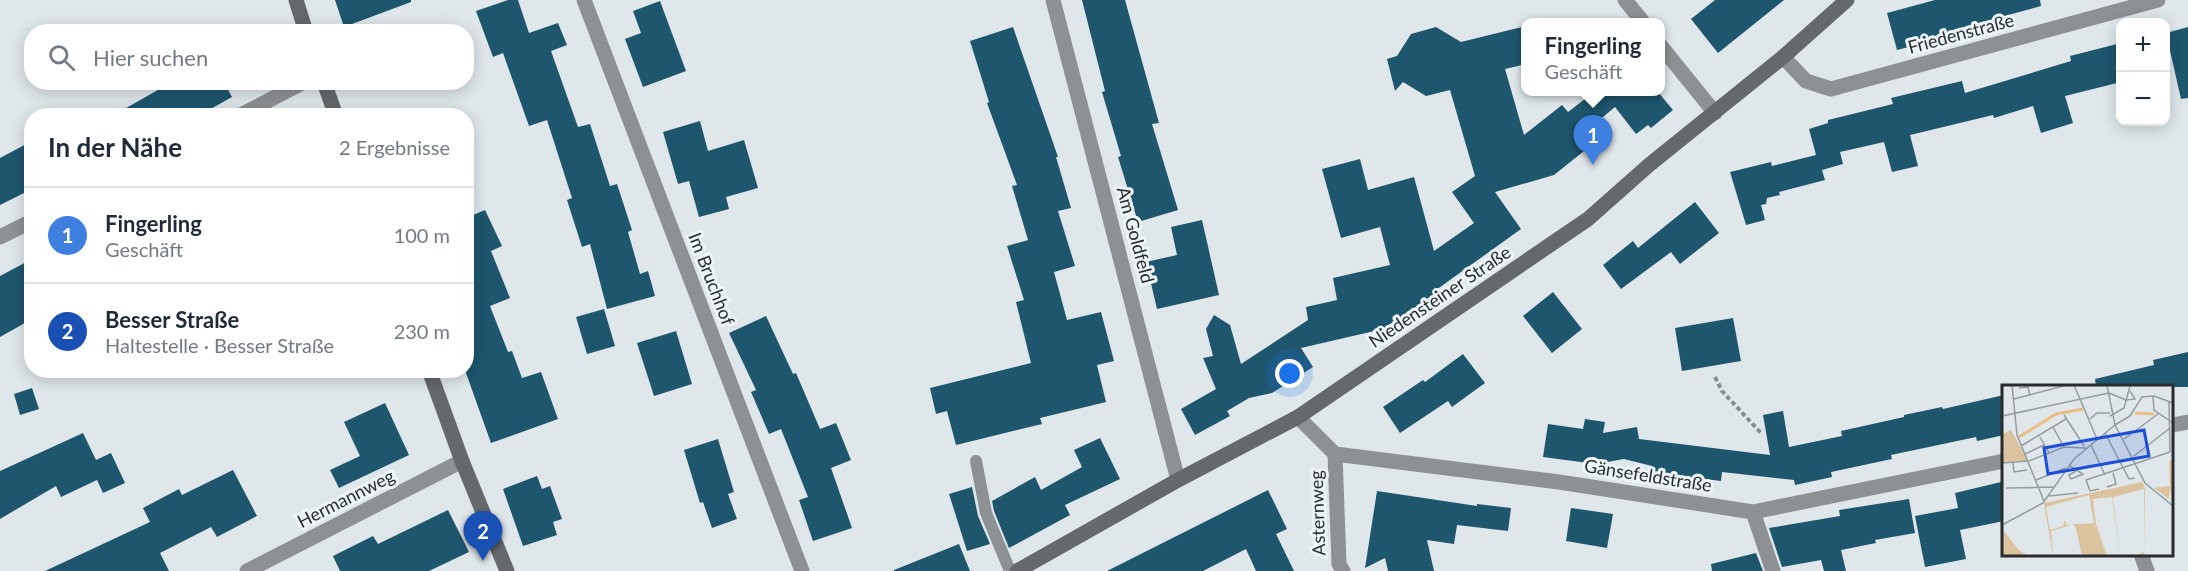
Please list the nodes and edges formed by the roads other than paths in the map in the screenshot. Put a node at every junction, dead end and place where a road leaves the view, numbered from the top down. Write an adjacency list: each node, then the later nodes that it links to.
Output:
1 (296, 0): 8 (main road)
2 (584, 0): 32 (street, Im Bruchhof)
3 (1053, 0): 26 (street, Am Goldfeld)
4 (1624, 0): 7 (street)
5 (1847, 0): 10 (main road, Niedensteiner Straße)
6 (2158, 0): 10 (street, Friedenstraße)
7 (1639, 18)
8 (304, 24)
9 (1665, 51): 15 (street)
10 (1783, 57): 15 (main road, Niedensteiner Straße)
11 (289, 90): 13 (street)
12 (327, 90): 14 (main road)
13 (254, 108)
14 (333, 108)
15 (1715, 113): 19 (main road, Niedensteiner Straße)
16 (24, 225): 17 (street)
17 (0, 237)
18 (432, 378): 23 (main road)
19 (1298, 417): 22 (street); 26 (main road, Niedensteiner Straße)
20 (2188, 422): 21 (street)
21 (2173, 425)
22 (1335, 453): 27 (street, Gänsefeldstraße); 34 (street, Asternweg)
23 (462, 461): 30 (street, Hermannweg); 31 (main road)
24 (976, 461): 33 (lane)
25 (2002, 461): 27 (street, Gänsefeldstraße)
26 (1178, 480): 29 (main road, Niedensteiner Straße)
27 (1753, 512): 35 (street)
28 (2141, 556): 36 (street)
29 (1026, 569)
30 (247, 571)
31 (507, 571)
32 (802, 571)
33 (1010, 571)
34 (1342, 571)
35 (1773, 571)
36 (2147, 571)

